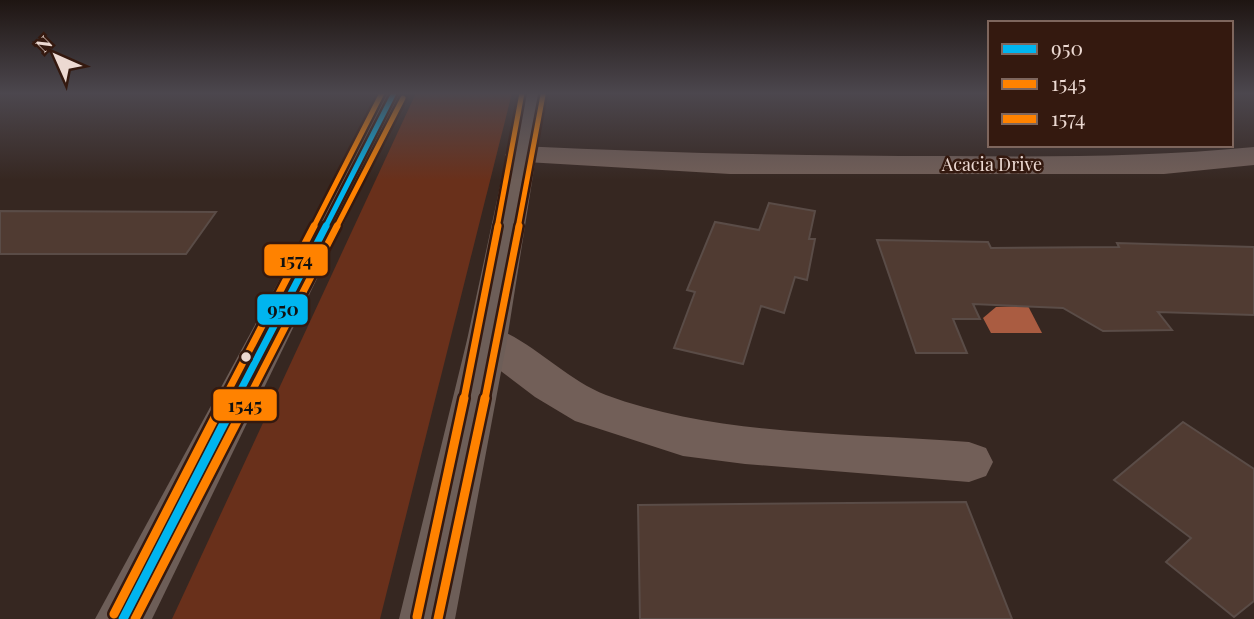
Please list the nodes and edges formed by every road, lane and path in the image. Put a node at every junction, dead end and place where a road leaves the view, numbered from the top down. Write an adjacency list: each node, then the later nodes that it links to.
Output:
1 (379, 122): 8 (highway)
2 (527, 122): 5 (highway)
3 (1083, 155): 4 (street, Acacia Drive); 5 (street, Acacia Drive)
4 (1254, 156)
5 (518, 166): 6 (highway)
6 (487, 340): 7 (street); 9 (highway)
7 (969, 462)
8 (123, 619)
9 (428, 619)

